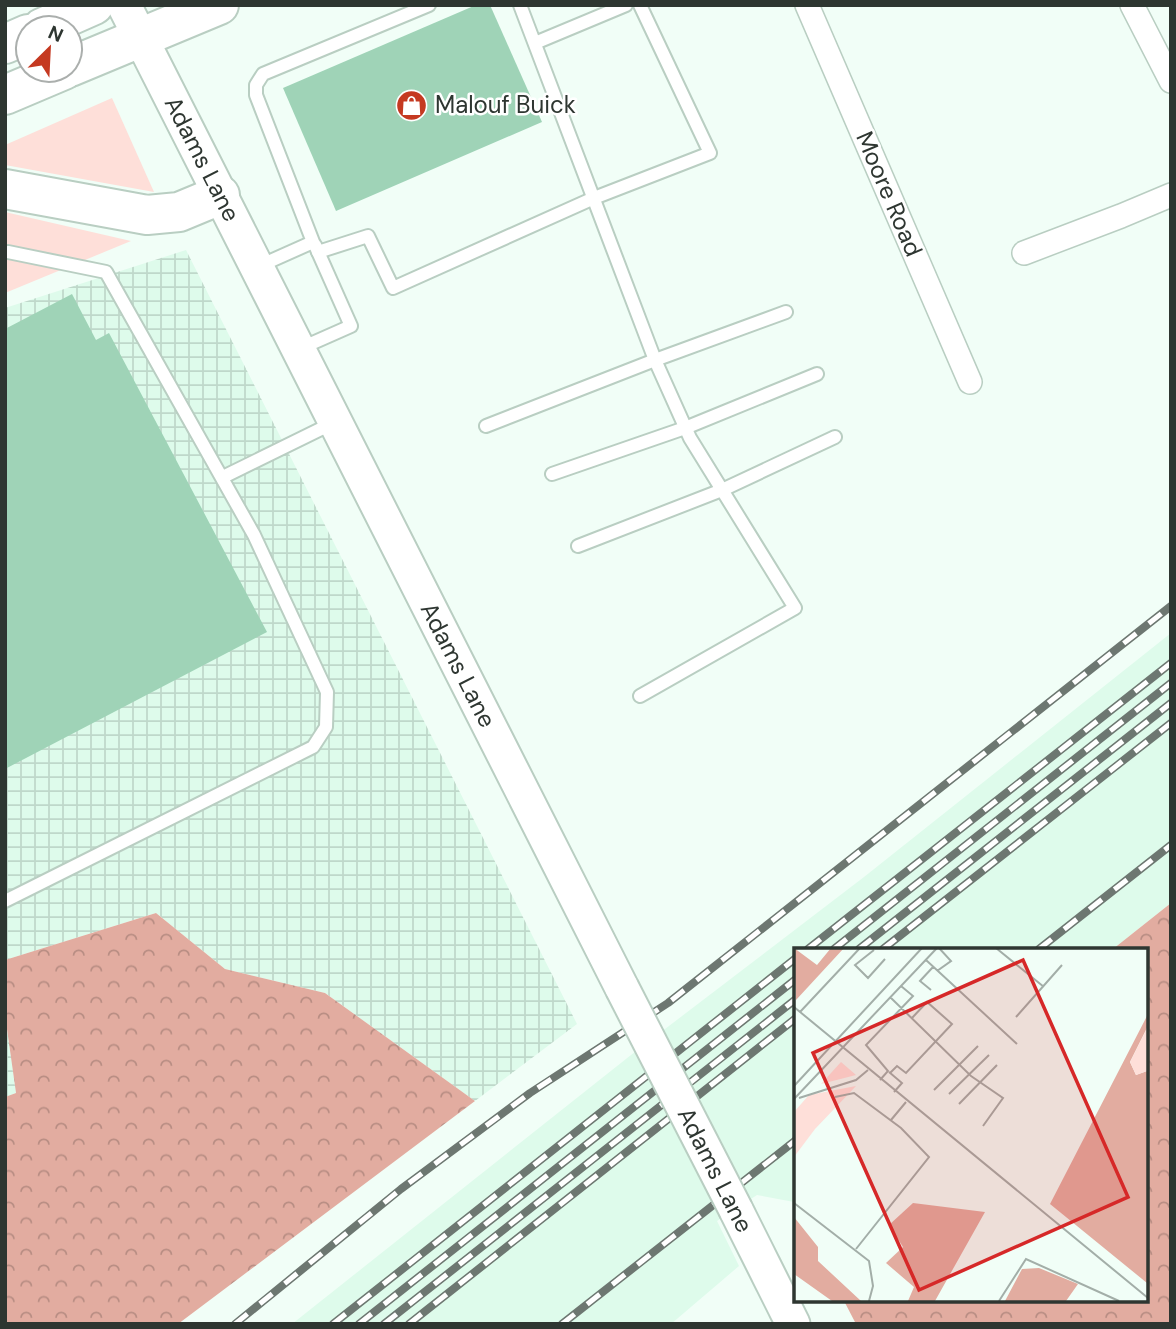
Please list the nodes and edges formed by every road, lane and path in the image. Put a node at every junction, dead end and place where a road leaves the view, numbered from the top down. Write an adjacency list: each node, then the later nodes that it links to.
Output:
1 (94, 5): 9 (highway)
2 (219, 5): 10 (highway)
3 (429, 5): 20 (lane)
4 (520, 5): 11 (lane)
5 (626, 5): 11 (lane)
6 (640, 5): 19 (lane)
7 (807, 5): 28 (street, Moore Road)
8 (1132, 5): 13 (street)
9 (74, 14)
10 (132, 21): 12 (highway); 17 (street, Adams Lane)
11 (535, 43): 19 (lane)
12 (84, 57)
13 (1171, 81)
14 (31, 84): 15 (highway)
15 (5, 95)
16 (5, 189): 17 (highway)
17 (220, 195): 23 (street, Adams Lane)
18 (1171, 195): 22 (street)
19 (594, 198): 20 (lane); 26 (lane)
20 (316, 247): 23 (lane); 25 (lane)
21 (8, 252): 34 (lane)
22 (1024, 253)
23 (257, 267): 25 (street, Adams Lane)
24 (786, 312): 26 (lane)
25 (298, 349): 29 (street, Adams Lane)
26 (655, 360): 30 (lane); 31 (lane)
27 (817, 374): 31 (lane)
28 (971, 382)
29 (335, 422): 34 (lane); 39 (street, Adams Lane, bridge)
30 (486, 426)
31 (685, 428): 33 (lane); 35 (lane)
32 (835, 437): 35 (lane)
33 (552, 474)
34 (223, 477): 38 (lane)
35 (722, 491): 36 (lane); 37 (lane)
36 (578, 546)
37 (640, 696)
38 (5, 901)
39 (793, 1324)

